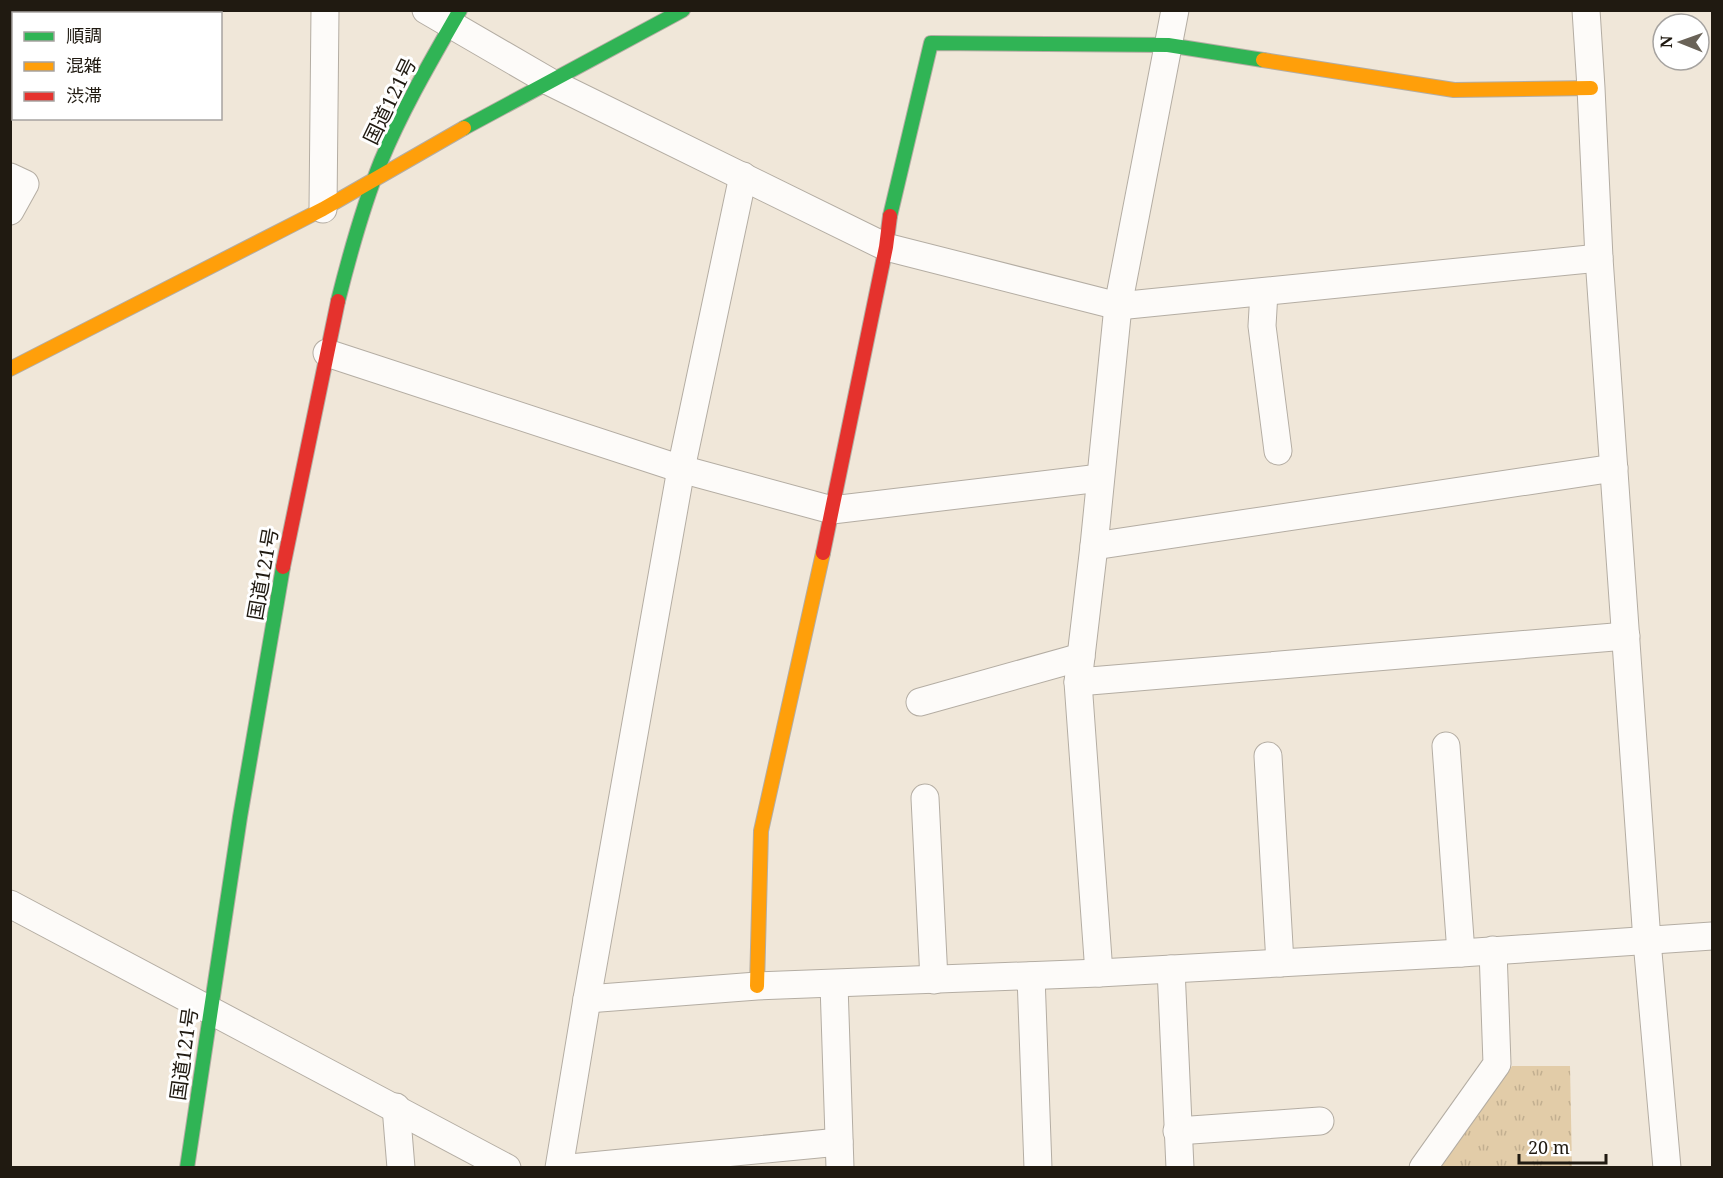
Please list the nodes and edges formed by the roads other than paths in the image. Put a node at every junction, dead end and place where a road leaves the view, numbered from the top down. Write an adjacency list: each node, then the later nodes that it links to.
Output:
1 (325, 10): 13 (street)
2 (426, 10): 6 (street)
3 (683, 10): 8 (main road)
4 (1175, 10): 7 (street)
5 (1586, 10): 9 (street)
6 (456, 18): 8 (street); 12 (main road, 国道121号)
7 (1168, 45): 9 (main road); 15 (main road); 18 (street)
8 (550, 81): 10 (street); 12 (main road)
9 (1592, 88): 16 (street)
10 (743, 176): 15 (street); 23 (street)
11 (10, 177): 14 (street)
12 (373, 181): 13 (main road); 19 (main road, 国道121号)
13 (323, 209): 20 (main road)
14 (10, 211)
15 (886, 247): 18 (street); 25 (main road)
16 (1599, 258): 17 (street); 22 (street)
17 (1264, 292): 18 (street); 21 (street)
18 (1118, 306): 24 (street)
19 (327, 353): 23 (street); 46 (main road, 国道121号)
20 (14, 363)
21 (1278, 450)
22 (1614, 468): 26 (street); 27 (street)
23 (681, 469): 25 (street); 45 (street)
24 (1100, 478): 25 (street); 26 (street)
25 (832, 510): 44 (main road)
26 (1094, 546): 28 (street)
27 (1626, 636): 28 (street); 35 (street)
28 (1079, 669): 29 (street); 40 (street)
29 (920, 702)
30 (1446, 746): 37 (street)
31 (1268, 756): 38 (street)
32 (925, 798): 42 (street)
33 (10, 904): 46 (street)
34 (1713, 936): 35 (street)
35 (1647, 941): 36 (street); 59 (street)
36 (1493, 950): 37 (street); 58 (street)
37 (1461, 953): 38 (street)
38 (1280, 963): 39 (street)
39 (1171, 969): 40 (street); 49 (street)
40 (1099, 973): 41 (street)
41 (1031, 976): 42 (street); 56 (street)
42 (933, 980): 43 (street)
43 (834, 984): 44 (street); 50 (street)
44 (757, 986): 45 (street)
45 (587, 999): 54 (street)
46 (210, 1009): 47 (street); 51 (main road, 国道121号)
47 (396, 1107): 52 (street); 53 (street)
48 (1320, 1121): 49 (street)
49 (1177, 1131): 57 (street)
50 (840, 1155): 55 (street)
51 (187, 1167)
52 (401, 1167)
53 (507, 1167)
54 (559, 1167)
55 (570, 1167)
56 (1038, 1167)
57 (1180, 1167)
58 (1423, 1167)
59 (1666, 1167)

